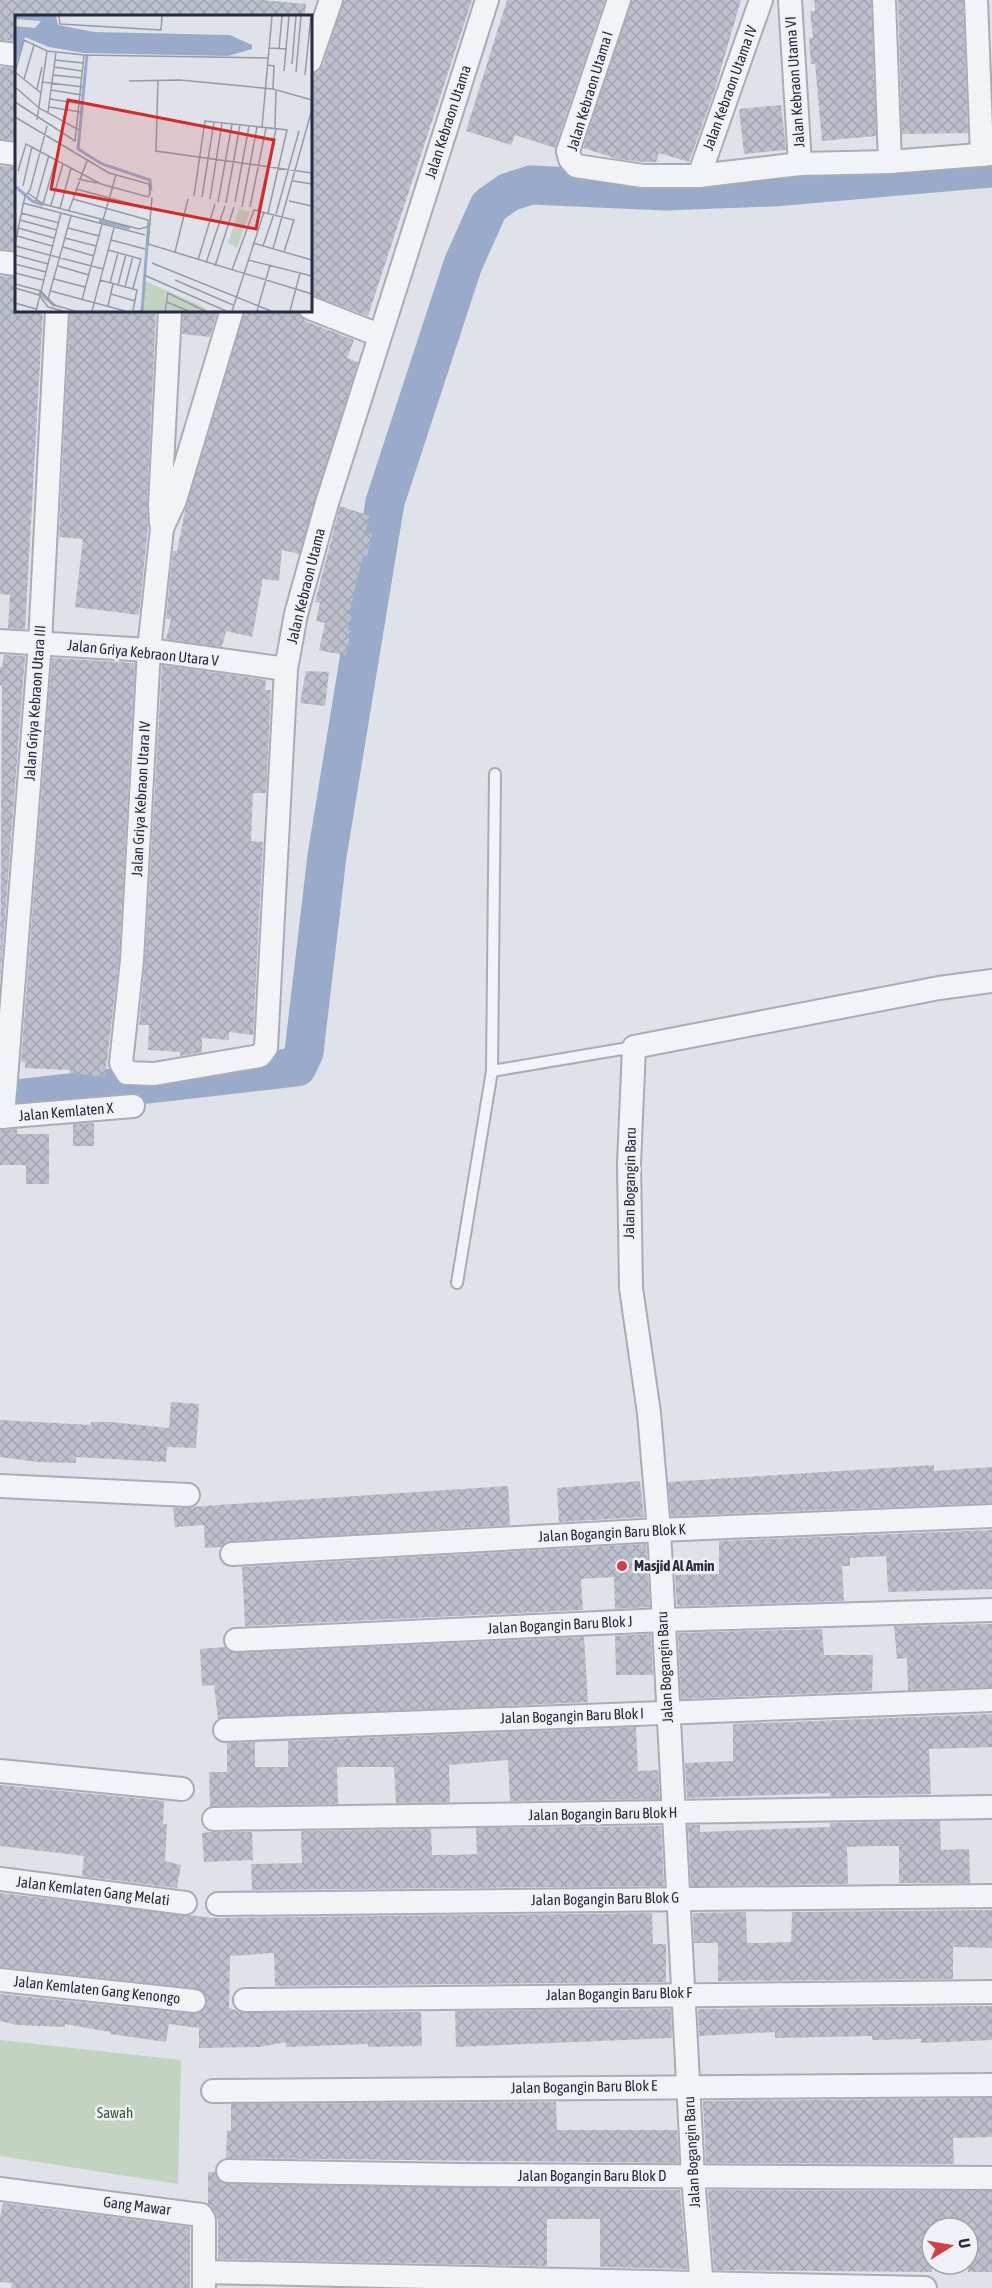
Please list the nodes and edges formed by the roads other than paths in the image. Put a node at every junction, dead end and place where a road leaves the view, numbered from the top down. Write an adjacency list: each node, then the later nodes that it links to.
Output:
1 (331, 0): 10 (street)
2 (487, 0): 23 (street, Jalan Kebraon Utama)
3 (619, 0): 16 (street, Jalan Kebraon Utama I)
4 (761, 0): 16 (street, Jalan Kebraon Utama IV)
5 (790, 0): 15 (street, Jalan Kebraon Utama VI)
6 (884, 0): 14 (street)
7 (976, 0): 13 (street)
8 (0, 53): 9 (street)
9 (15, 55)
10 (312, 55)
11 (0, 152): 12 (street)
12 (15, 154)
13 (987, 155): 14 (street)
14 (890, 162): 15 (street)
15 (800, 164): 16 (street)
16 (699, 176)
17 (0, 262): 18 (street)
18 (15, 264)
19 (312, 309): 23 (street)
20 (57, 312): 26 (street, Jalan Griya Kebraon Utara III)
21 (170, 312): 24 (street, Jalan Griya Kebraon Utara IV)
22 (231, 312): 24 (street, Jalan Griya Kebraon Utara IV)
23 (379, 335): 28 (street, Jalan Kebraon Utama)
24 (162, 528): 27 (street, Jalan Griya Kebraon Utara IV)
25 (0, 641): 26 (street, Jalan Griya Kebraon Utara V)
26 (40, 643): 27 (street, Jalan Griya Kebraon Utara V); 35 (street, Jalan Griya Kebraon Utara III)
27 (149, 650): 28 (street, Jalan Griya Kebraon Utara V); 32 (street, Jalan Griya Kebraon Utara IV)
28 (286, 669): 32 (street, Jalan Kebraon Utama)
29 (495, 774): 33 (lane)
30 (992, 981): 31 (street)
31 (634, 1047): 33 (lane); 40 (street, Jalan Bogangin Baru)
32 (124, 1070)
33 (492, 1071): 36 (lane)
34 (133, 1106): 35 (street, Jalan Kemlaten X)
35 (3, 1109)
36 (457, 1283)
37 (0, 1486): 38 (street)
38 (188, 1495)
39 (992, 1516): 40 (street, Jalan Bogangin Baru Blok K)
40 (659, 1530): 41 (street, Jalan Bogangin Baru Blok K); 43 (street, Jalan Bogangin Baru)
41 (232, 1554)
42 (992, 1610): 43 (street, Jalan Bogangin Baru Blok J)
43 (663, 1620): 44 (street, Jalan Bogangin Baru Blok J); 46 (street, Jalan Bogangin Baru)
44 (236, 1640)
45 (992, 1700): 46 (street, Jalan Bogangin Baru Blok I)
46 (667, 1713): 47 (street, Jalan Bogangin Baru Blok I); 51 (street, Jalan Bogangin Baru)
47 (225, 1730)
48 (0, 1771): 49 (street)
49 (182, 1789)
50 (992, 1807): 51 (street, Jalan Bogangin Baru Blok H)
51 (673, 1813): 52 (street, Jalan Bogangin Baru Blok H); 55 (street, Jalan Bogangin Baru)
52 (214, 1819)
53 (0, 1879): 56 (street, Jalan Kemlaten Gang Melati)
54 (992, 1896): 55 (street, Jalan Bogangin Baru Blok G)
55 (680, 1898): 57 (street, Jalan Bogangin Baru Blok G); 60 (street, Jalan Bogangin Baru)
56 (185, 1903)
57 (218, 1904)
58 (0, 1980): 62 (street, Jalan Kemlaten Gang Kenongo)
59 (992, 1992): 60 (street, Jalan Bogangin Baru Blok F)
60 (684, 1993): 61 (street, Jalan Bogangin Baru Blok F); 64 (street, Jalan Bogangin Baru)
61 (245, 2000)
62 (194, 2001)
63 (992, 2085): 64 (street, Jalan Bogangin Baru Blok E)
64 (689, 2086): 65 (street, Jalan Bogangin Baru Blok E); 67 (street, Jalan Bogangin Baru)
65 (213, 2091)
66 (228, 2171): 67 (street, Jalan Bogangin Baru Blok D)
67 (693, 2177): 68 (street, Jalan Bogangin Baru Blok D); 71 (street, Jalan Bogangin Baru)
68 (992, 2178)
69 (0, 2189): 70 (street, Gang Mawar)
70 (204, 2280): 71 (street)
71 (702, 2285): 72 (street)
72 (925, 2288)

